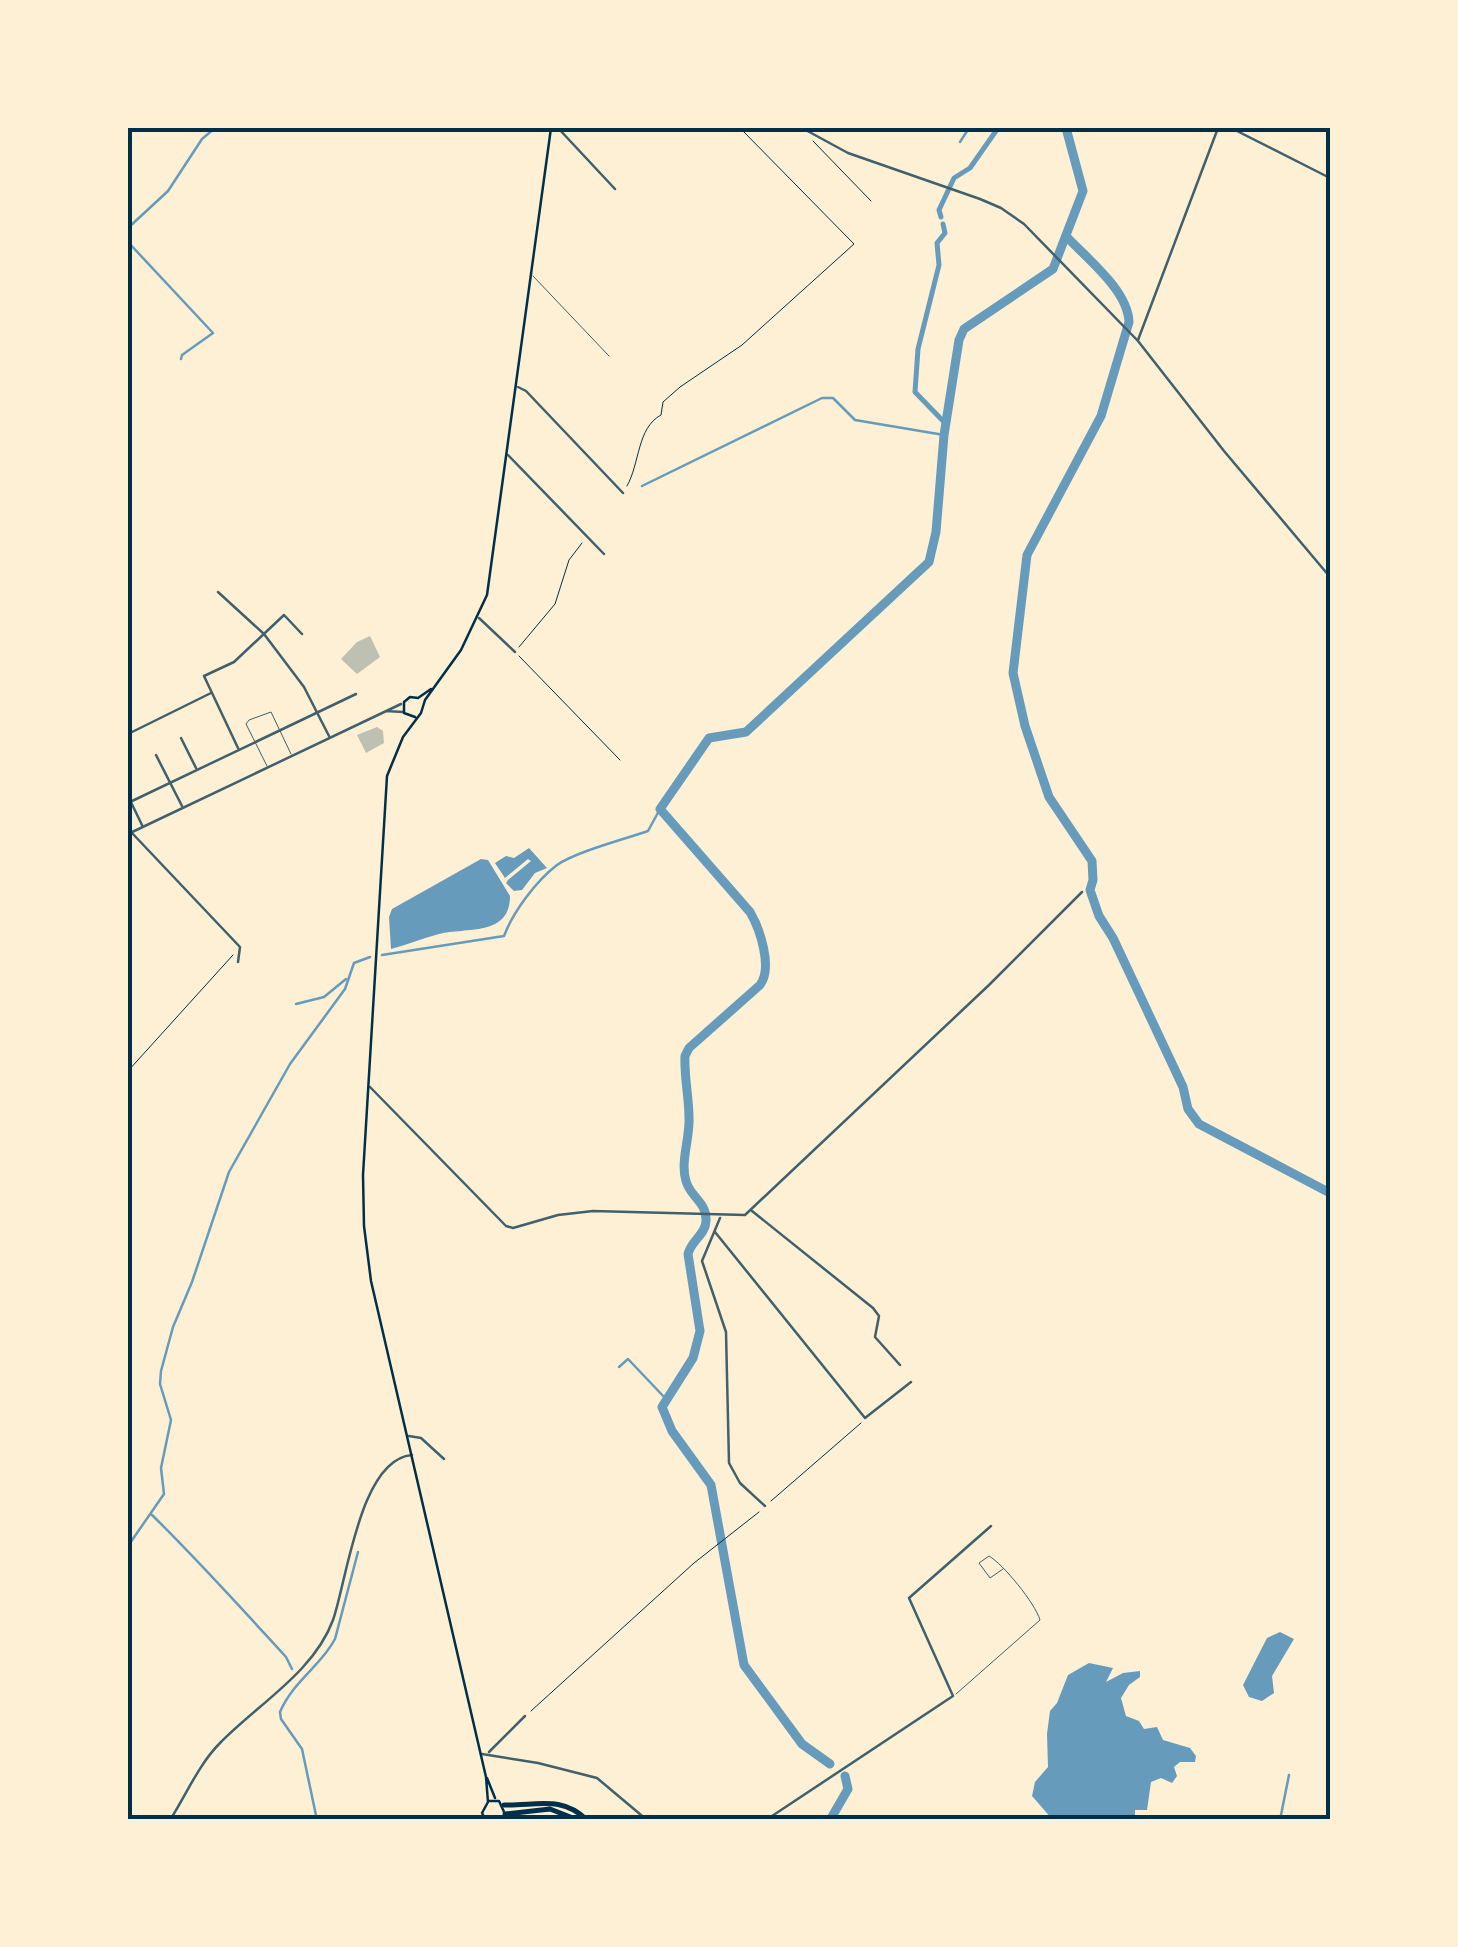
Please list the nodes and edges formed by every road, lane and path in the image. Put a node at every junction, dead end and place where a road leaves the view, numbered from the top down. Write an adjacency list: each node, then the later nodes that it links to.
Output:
1 (551, 128): 11 (main road)
2 (558, 128): 9 (street)
3 (740, 128): 16 (path)
4 (802, 128): 12 (street)
5 (1218, 128): 12 (street)
6 (1231, 128): 8 (street)
7 (812, 140): 10 (path)
8 (1330, 178)
9 (615, 189)
10 (870, 201)
11 (531, 274): 13 (lane); 14 (main road)
12 (1138, 341): 19 (street)
13 (609, 356)
14 (516, 386): 15 (main road); 16 (street)
15 (506, 454): 17 (street); 21 (main road)
16 (622, 493)
17 (588, 537): 18 (street); 24 (path)
18 (604, 554)
19 (1330, 577)
20 (218, 592): 22 (street)
21 (478, 618): 24 (street); 25 (main road)
22 (264, 634): 23 (street); 26 (street); 31 (street)
23 (302, 634)
24 (516, 652): 44 (path)
25 (433, 688): 28 (main road); 30 (main road)
26 (211, 694): 36 (street); 41 (street)
27 (356, 694): 31 (street)
28 (418, 698): 29 (main road); 30 (main road)
29 (403, 703): 32 (street); 33 (main road)
30 (423, 705): 34 (main road)
31 (317, 713): 35 (street); 37 (street)
32 (380, 713): 33 (street); 37 (street)
33 (406, 714): 34 (main road); 39 (main road)
34 (415, 717): 39 (main road)
35 (279, 730): 40 (street); 40 (lane); 42 (lane)
36 (128, 734)
37 (329, 736): 42 (street)
38 (181, 738): 46 (street)
39 (403, 738): 57 (main road)
40 (254, 742): 41 (street); 45 (lane)
41 (238, 750): 46 (street)
42 (291, 754): 45 (street)
43 (156, 755): 47 (street)
44 (620, 760)
45 (267, 766): 50 (street)
46 (197, 769): 47 (street)
47 (170, 782): 49 (street); 50 (street)
48 (128, 796): 49 (street)
49 (130, 802): 51 (street)
50 (183, 807): 51 (street)
51 (142, 826): 52 (street)
52 (129, 833): 54 (street)
53 (1082, 892): 58 (street)
54 (238, 945): 55 (street); 56 (path)
55 (238, 962)
56 (128, 1071)
57 (369, 1086): 59 (street); 64 (main road)
58 (750, 1210): 59 (street); 61 (street)
59 (721, 1216): 60 (street)
60 (715, 1232): 63 (street); 67 (street)
61 (900, 1365)
62 (911, 1382): 63 (street)
63 (865, 1418): 67 (path)
64 (407, 1436): 65 (main road); 66 (street)
65 (412, 1456): 72 (main road); 79 (street)
66 (444, 1458)
67 (765, 1506): 71 (path)
68 (990, 1526): 70 (street)
69 (1004, 1569): 69 (lane); 70 (lane)
70 (953, 1696): 84 (street)
71 (525, 1716): 73 (street)
72 (481, 1754): 73 (street); 74 (main road)
73 (488, 1754): 83 (street)
74 (486, 1777): 75 (main road); 76 (main road)
75 (496, 1800): 76 (main road); 77 (main road)
76 (488, 1802): 80 (main road)
77 (504, 1805): 78 (main road); 82 (highway)
78 (504, 1817): 81 (highway)
79 (170, 1820)
80 (486, 1820)
81 (578, 1820)
82 (587, 1820)
83 (647, 1820)
84 (766, 1820)

